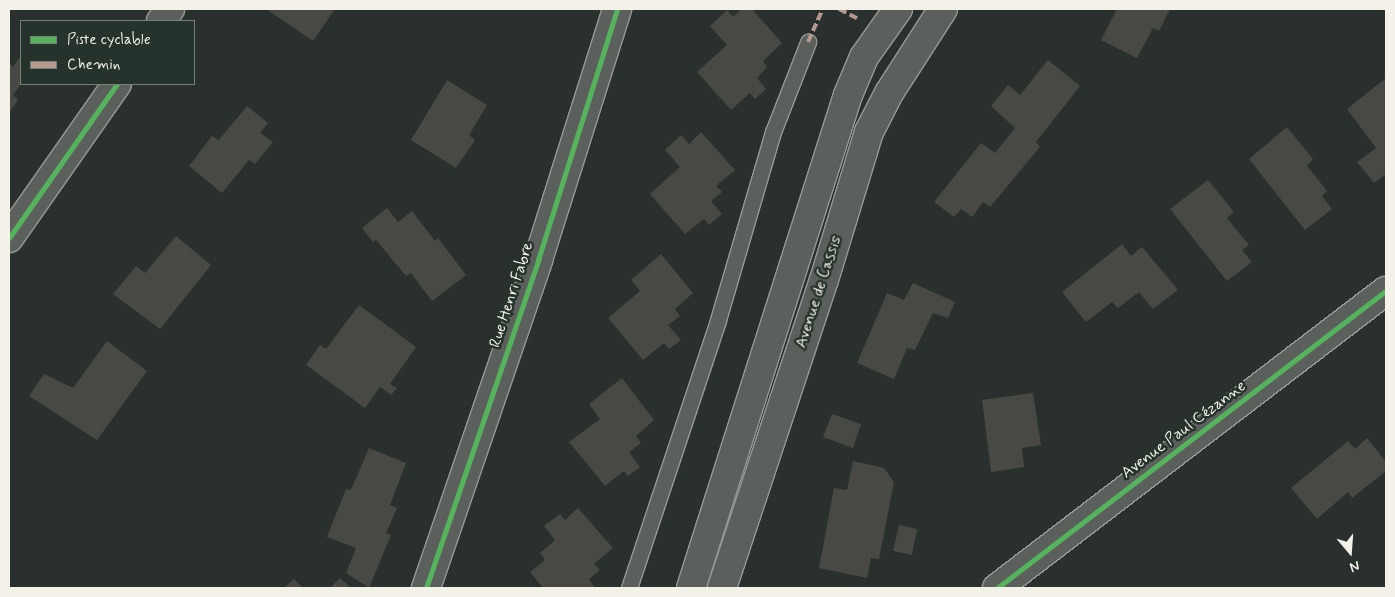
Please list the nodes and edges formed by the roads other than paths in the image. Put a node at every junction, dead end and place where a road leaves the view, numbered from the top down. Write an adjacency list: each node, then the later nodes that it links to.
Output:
1 (170, 9): 5 (street)
2 (617, 9): 10 (street, Rue Henri Fabre)
3 (943, 9): 13 (street, Avenue de Cassis)
4 (893, 12): 12 (street, Avenue de Cassis)
5 (162, 20)
6 (808, 42): 11 (lane)
7 (116, 85): 8 (street)
8 (9, 238)
9 (1386, 291): 14 (street, Avenue Paul Cézanne)
10 (426, 588)
11 (629, 588)
12 (691, 588)
13 (722, 588)
14 (997, 588)

